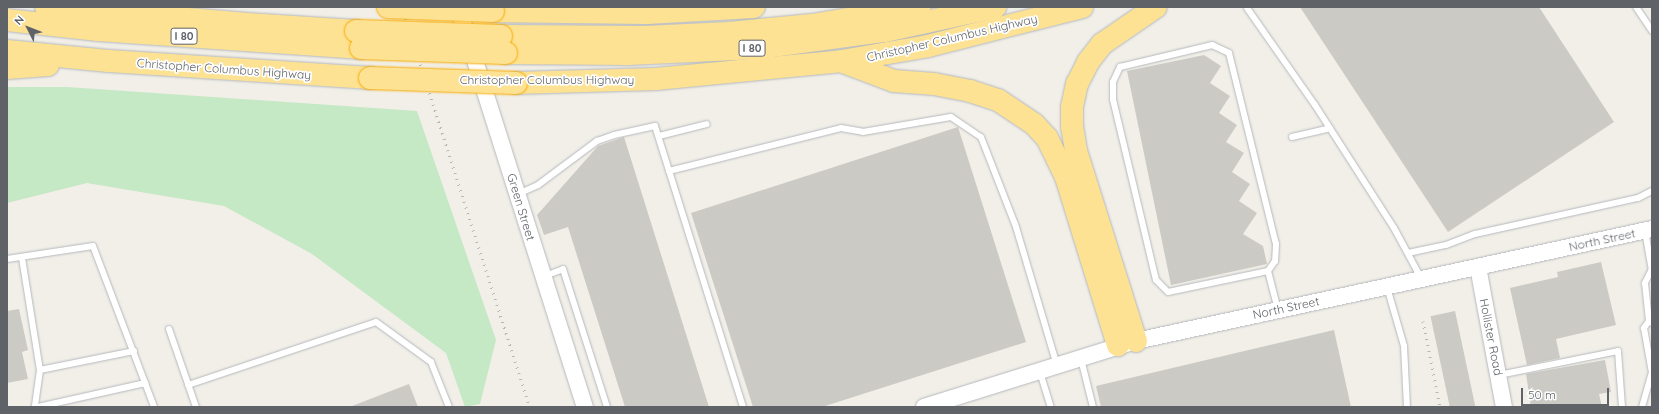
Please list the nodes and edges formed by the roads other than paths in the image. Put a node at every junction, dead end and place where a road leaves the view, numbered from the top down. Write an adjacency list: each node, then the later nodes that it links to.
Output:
1 (46, 7): 15 (highway, Christopher Columbus Highway / I 80)
2 (388, 7): 12 (highway, bridge)
3 (458, 7): 27 (street, Green Street)
4 (671, 7): 12 (highway)
5 (754, 7): 12 (highway)
6 (920, 7): 16 (highway, Christopher Columbus Highway / I 80)
7 (995, 7): 16 (highway, Christopher Columbus Highway / I 80)
8 (1082, 7): 19 (highway, Christopher Columbus Highway / I 80)
9 (1156, 7): 41 (highway)
10 (1636, 7): 14 (lane)
11 (1247, 8): 22 (lane)
12 (647, 13)
13 (7, 20): 15 (highway, Christopher Columbus Highway / I 80)
14 (1652, 31)
15 (358, 40): 16 (highway, Christopher Columbus Highway / I 80, bridge)
16 (504, 44)
17 (7, 51): 18 (highway, Christopher Columbus Highway / I 80)
18 (109, 61): 19 (highway, Christopher Columbus Highway / I 80, bridge); 20 (highway)
19 (842, 61): 41 (highway)
20 (7, 68)
21 (706, 124): 23 (lane)
22 (1330, 128): 24 (lane); 29 (lane)
23 (659, 136): 25 (lane); 27 (lane)
24 (1292, 137)
25 (670, 171): 44 (lane); 58 (lane)
26 (1652, 191): 29 (lane)
27 (517, 194): 35 (street, Green Street)
28 (1649, 230): 32 (street, North Street); 33 (lane)
29 (1408, 253): 36 (lane)
30 (22, 258): 31 (lane); 42 (lane); 45 (lane)
31 (7, 259)
32 (1478, 267): 36 (street, North Street); 48 (street, Hollister Road)
33 (1652, 269): 39 (lane)
34 (1268, 271): 34 (lane); 38 (lane)
35 (543, 276): 56 (street, Green Street); 57 (lane)
36 (1422, 279): 37 (street, North Street)
37 (1387, 286): 38 (street, North Street); 62 (lane)
38 (1278, 310): 41 (street, North Street)
39 (1651, 322): 47 (lane)
40 (169, 329): 50 (lane)
41 (1127, 343): 43 (street, North Street)
42 (134, 351): 45 (lane); 49 (lane)
43 (1080, 357): 44 (street, North Street); 61 (lane)
44 (1056, 365): 46 (street, North Street)
45 (40, 370): 51 (lane)
46 (1040, 370): 59 (street, North Street); 60 (lane)
47 (1652, 373): 65 (lane)
48 (1498, 376): 63 (street, Hollister Road); 64 (lane)
49 (145, 383): 52 (lane); 53 (lane)
50 (188, 385): 54 (lane); 55 (lane)
51 (35, 407)
52 (38, 407)
53 (154, 407)
54 (196, 407)
55 (449, 407)
56 (585, 407)
57 (607, 407)
58 (742, 407)
59 (924, 407)
60 (1051, 407)
61 (1093, 407)
62 (1407, 407)
63 (1504, 407)
64 (1622, 407)
65 (1642, 407)

